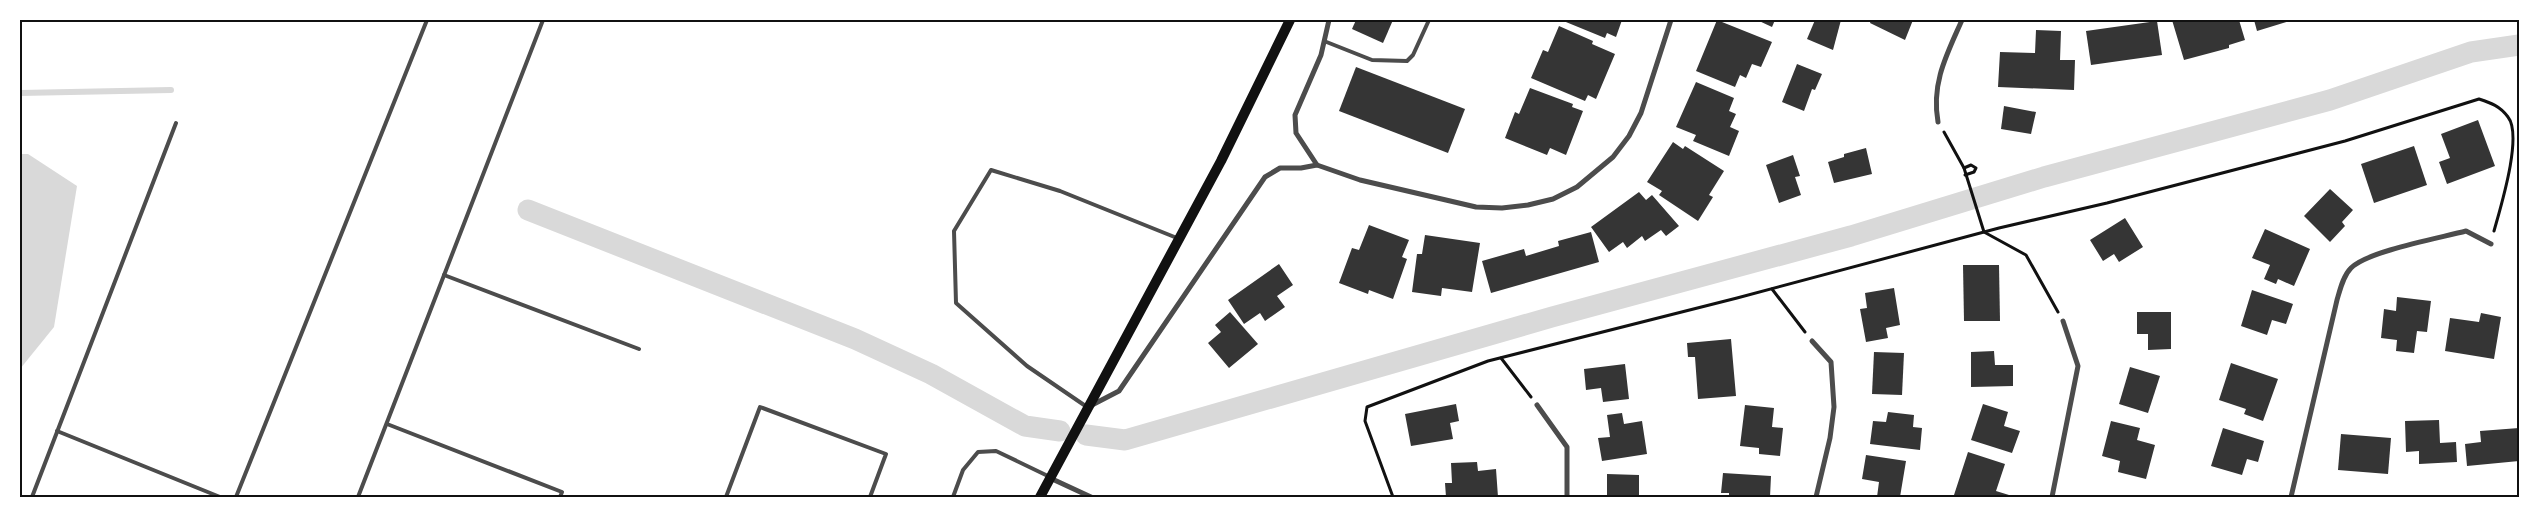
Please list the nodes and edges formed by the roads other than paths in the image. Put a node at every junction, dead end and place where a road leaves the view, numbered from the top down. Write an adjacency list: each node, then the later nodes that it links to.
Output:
1 (427, 20): 25 (lane)
2 (543, 20): 14 (lane)
3 (1290, 20): 12 (main road)
4 (1329, 20): 8 (street)
5 (1430, 20): 8 (lane)
6 (1671, 20): 11 (street)
7 (1962, 20): 10 (street)
8 (1324, 41): 11 (street)
9 (176, 122): 21 (lane)
10 (1938, 122)
11 (1318, 165): 19 (street)
12 (1179, 238): 19 (main road); 19 (lane)
13 (2491, 244): 36 (street)
14 (444, 275): 17 (lane); 20 (lane)
15 (2063, 321): 35 (street)
16 (1812, 341): 34 (street)
17 (638, 349)
18 (1537, 405): 33 (street)
19 (1088, 407): 22 (main road)
20 (387, 424): 26 (lane); 27 (lane)
21 (57, 431): 23 (lane); 24 (lane)
22 (1050, 477): 30 (lane); 31 (main road); 32 (street)
23 (32, 497)
24 (220, 497)
25 (236, 497)
26 (358, 497)
27 (560, 497)
28 (726, 497): 29 (lane)
29 (870, 497)
30 (953, 497)
31 (1040, 497)
32 (1091, 497)
33 (1567, 497)
34 (1816, 497)
35 (2052, 497)
36 (2291, 497)

